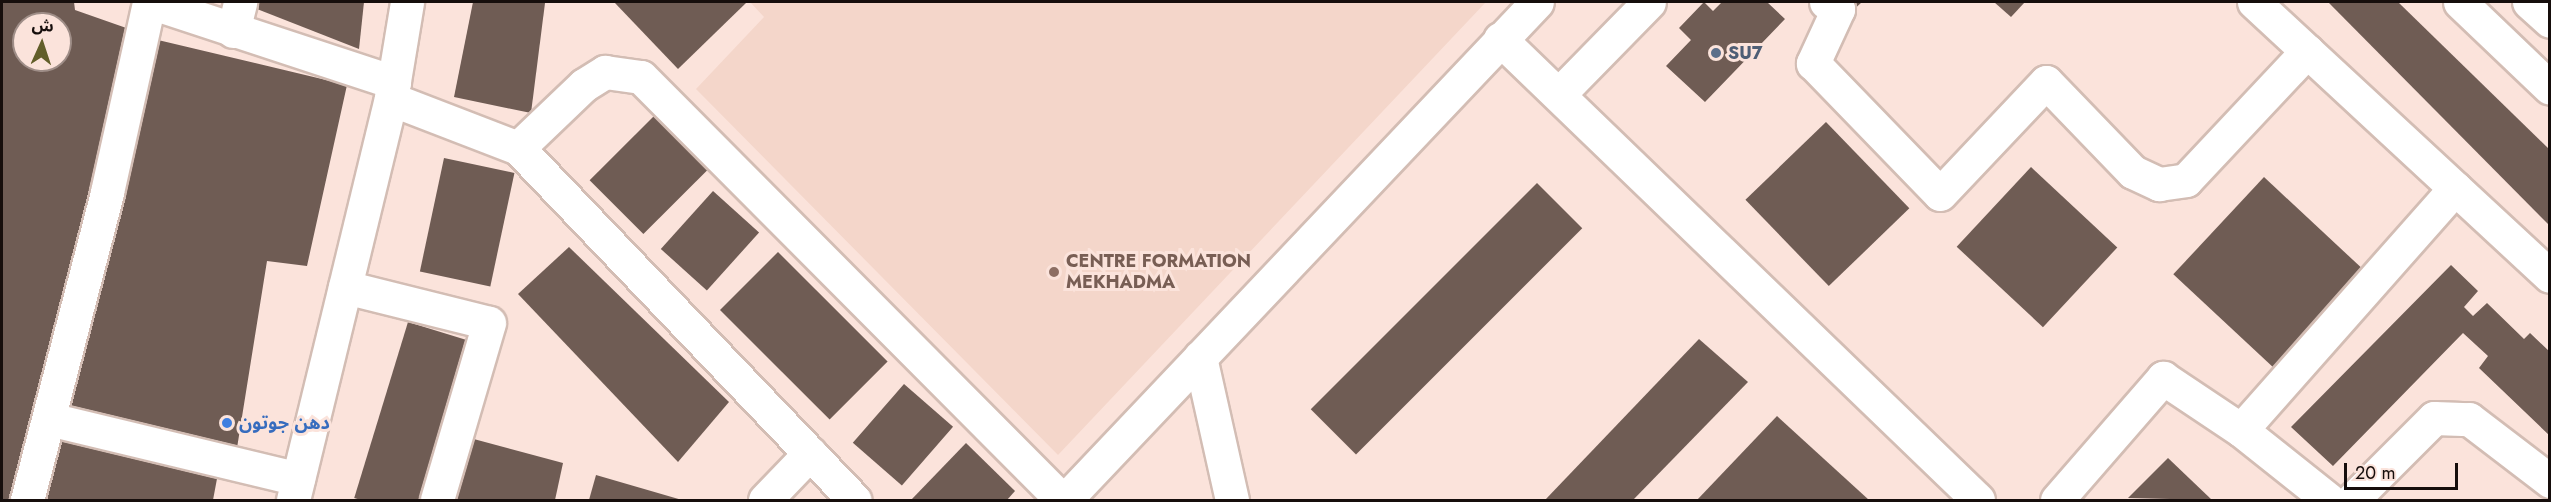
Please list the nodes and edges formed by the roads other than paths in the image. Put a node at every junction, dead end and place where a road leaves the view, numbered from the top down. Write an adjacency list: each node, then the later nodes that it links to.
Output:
1 (149, 2): 9 (street); 21 (street)
2 (407, 2): 14 (street)
3 (1537, 2): 11 (street)
4 (1649, 2): 15 (street)
5 (1826, 2): 12 (street)
6 (2254, 2): 12 (street)
7 (2460, 2): 13 (street)
8 (2529, 2): 10 (street)
9 (237, 16): 14 (street)
10 (2550, 21)
11 (1500, 39): 15 (street); 20 (street)
12 (2307, 51): 17 (street)
13 (2550, 88)
14 (393, 91): 16 (street); 19 (street)
15 (1560, 93): 32 (street)
16 (518, 148): 23 (street); 30 (street)
17 (2455, 188): 18 (street); 22 (street)
18 (2550, 276)
19 (345, 287): 25 (street); 27 (street)
20 (1200, 357): 30 (street); 31 (street)
21 (49, 419): 25 (street); 26 (street)
22 (2241, 430): 33 (street); 34 (street)
23 (810, 453): 28 (street); 29 (street)
24 (2550, 481): 35 (street)
25 (295, 490)
26 (27, 501)
27 (437, 501)
28 (765, 501)
29 (854, 501)
30 (1064, 501)
31 (1232, 501)
32 (1978, 501)
33 (2057, 501)
34 (2329, 501)
35 (2352, 501)

